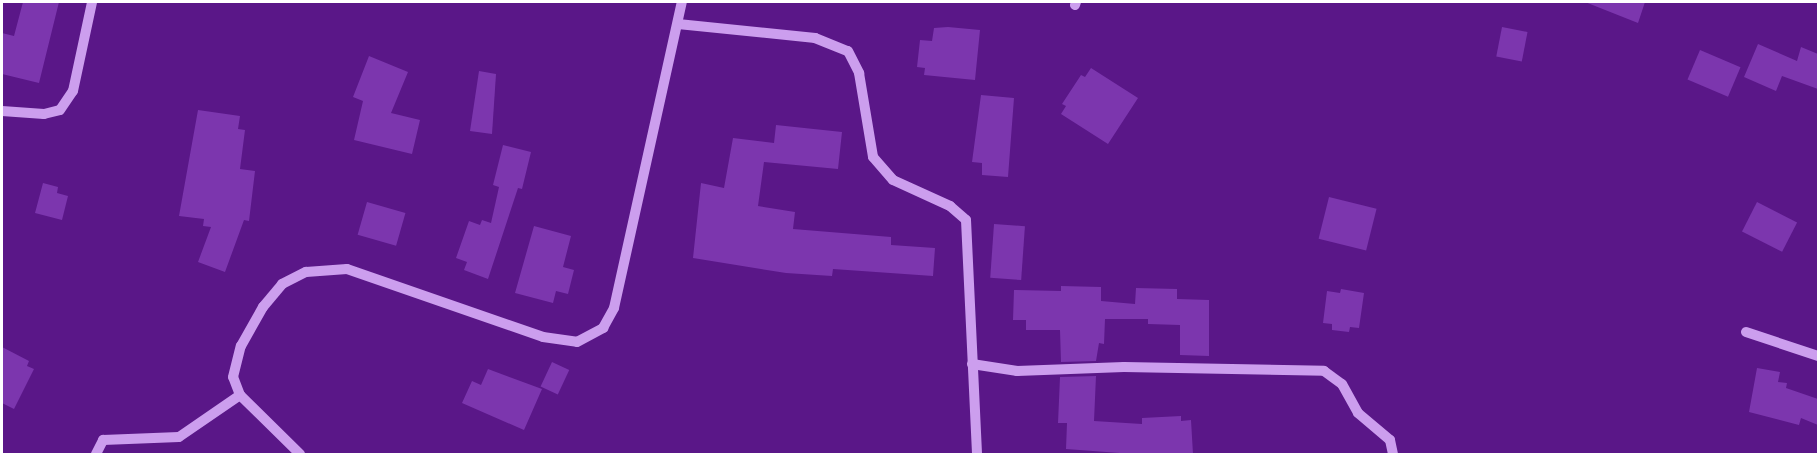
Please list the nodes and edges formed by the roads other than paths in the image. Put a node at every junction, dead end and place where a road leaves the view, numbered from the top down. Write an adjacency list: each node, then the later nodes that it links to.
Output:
1 (92, 2): 4 (street)
2 (682, 2): 3 (street)
3 (678, 24): 7 (street); 8 (street)
4 (2, 111)
5 (1746, 332): 6 (street)
6 (1818, 356)
7 (972, 364): 11 (street); 12 (street)
8 (240, 395): 9 (street); 10 (street)
9 (96, 454)
10 (300, 454)
11 (977, 454)
12 (1393, 454)

